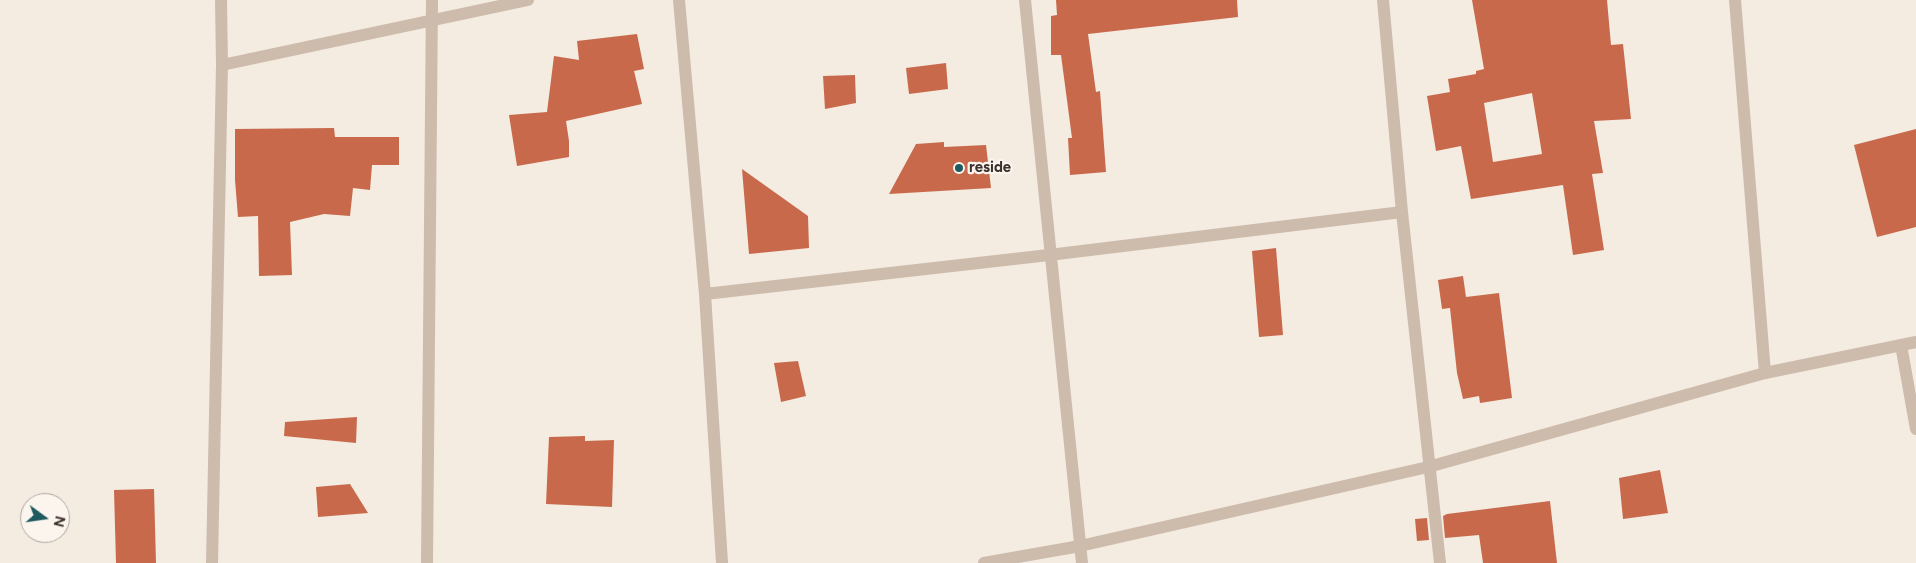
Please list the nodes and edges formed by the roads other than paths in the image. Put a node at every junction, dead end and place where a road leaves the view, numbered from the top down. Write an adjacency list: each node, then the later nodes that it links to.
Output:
1 (221, 0): 9 (street)
2 (432, 0): 8 (street)
3 (528, 0): 8 (street)
4 (679, 0): 12 (street)
5 (1025, 0): 11 (street)
6 (1383, 0): 10 (street)
7 (1735, 0): 15 (street)
8 (432, 21): 9 (street); 20 (street)
9 (222, 65): 19 (street)
10 (1402, 212): 11 (street); 17 (street)
11 (1049, 255): 12 (street); 18 (street)
12 (705, 294): 21 (street)
13 (1916, 342): 14 (street)
14 (1901, 345): 15 (street); 16 (street)
15 (1765, 373): 17 (street)
16 (1916, 429)
17 (1428, 467): 18 (street); 24 (street)
18 (1080, 546): 22 (street); 23 (street)
19 (212, 563)
20 (426, 563)
21 (722, 563)
22 (984, 563)
23 (1082, 563)
24 (1440, 563)

